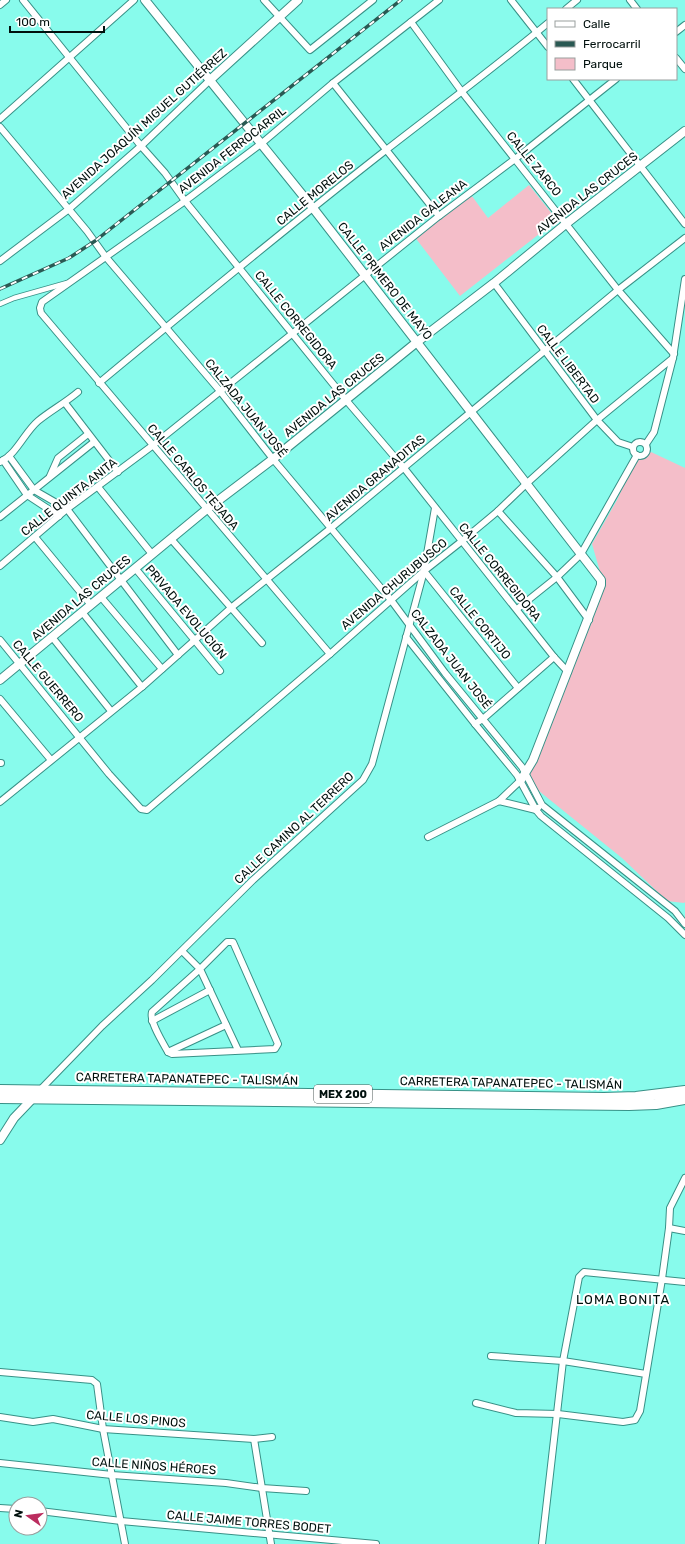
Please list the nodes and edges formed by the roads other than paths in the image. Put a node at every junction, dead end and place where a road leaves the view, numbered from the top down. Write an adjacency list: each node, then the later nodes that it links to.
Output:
1 (6, 0): 12 (street)
2 (23, 0): 22 (street, CALLE CORREGIDORA)
3 (134, 0): 22 (street)
4 (144, 0): 25 (street, CALLE PRIMERO DE MAYO)
5 (264, 0): 15 (street)
6 (298, 0): 15 (street, AVENIDA JOAQUÍN MIGUEL GUTIÉRREZ)
7 (373, 0): 15 (street)
8 (439, 0): 16 (street, AVENIDA FERROCARRIL)
9 (511, 0): 20 (street)
10 (577, 0): 13 (street)
11 (630, 0): 14 (street)
12 (0, 5)
13 (567, 8)
14 (636, 8)
15 (280, 18): 25 (street, AVENIDA JOAQUÍN MIGUEL GUTIÉRREZ)
16 (411, 22): 28 (street, AVENIDA FERROCARRIL); 29 (street, CALLE ZARCO)
17 (547, 24): 20 (street, CALLE MORELOS)
18 (685, 25): 19 (street)
19 (677, 31)
20 (537, 33): 21 (street); 29 (street, CALLE MORELOS)
21 (547, 46)
22 (70, 57): 31 (street); 35 (street, CALLE CORREGIDORA)
23 (677, 59): 24 (street)
24 (685, 69)
25 (210, 80): 34 (street, CALLE PRIMERO DE MAYO); 35 (street, AVENIDA JOAQUÍN MIGUEL GUTIÉRREZ)
26 (574, 80): 30 (street)
27 (615, 80): 30 (street, AVENIDA GALEANA)
28 (333, 83): 34 (street, AVENIDA FERROCARRIL); 36 (street)
29 (462, 92): 36 (street, CALLE MORELOS); 37 (street, CALLE ZARCO)
30 (589, 100): 37 (street, AVENIDA GALEANA); 38 (street)
31 (0, 119)
32 (0, 126): 40 (street, CALZADA JUAN JOSÉ)
33 (685, 131): 38 (street, AVENIDA LAS CRUCES)
34 (262, 144): 39 (street, AVENIDA FERROCARRIL); 41 (street, CALLE PRIMERO DE MAYO)
35 (141, 146): 39 (street, CALLE CORREGIDORA); 40 (street, AVENIDA JOAQUÍN MIGUEL GUTIÉRREZ)
36 (386, 150): 41 (street, CALLE MORELOS); 42 (street)
37 (515, 159): 42 (street, AVENIDA GALEANA); 43 (street, CALLE ZARCO)
38 (641, 166): 43 (street, AVENIDA LAS CRUCES); 44 (street)
39 (185, 201): 46 (street, AVENIDA FERROCARRIL); 48 (street, CALLE CORREGIDORA)
40 (69, 208): 46 (street, CALZADA JUAN JOSÉ); 47 (street, AVENIDA JOAQUÍN MIGUEL GUTIÉRREZ)
41 (314, 208): 48 (street, CALLE MORELOS); 49 (street, CALLE PRIMERO DE MAYO)
42 (439, 216): 49 (street, AVENIDA GALEANA)
43 (567, 223): 52 (street, AVENIDA LAS CRUCES); 53 (street, CALLE ZARCO)
44 (685, 224)
45 (685, 238): 53 (street, AVENIDA GRANADITAS)
46 (105, 256): 51 (street, AVENIDA FERROCARRIL); 56 (street, CALZADA JUAN JOSÉ)
47 (0, 261)
48 (239, 268): 56 (street, CALLE MORELOS); 57 (street, CALLE CORREGIDORA)
49 (365, 276): 57 (street, AVENIDA GALEANA); 58 (street, CALLE PRIMERO DE MAYO)
50 (685, 279): 60 (street)
51 (72, 281): 54 (street); 55 (street, AVENIDA FERROCARRIL)
52 (494, 283): 58 (street, AVENIDA LAS CRUCES); 59 (street, CALLE LIBERTAD)
53 (618, 290): 59 (street, AVENIDA GRANADITAS); 60 (street, CALLE ZARCO)
54 (0, 304)
55 (41, 313): 61 (street, CALLE CARLOS TEJADA)
56 (166, 328): 61 (street, CALLE MORELOS); 62 (street, CALZADA JUAN JOSÉ)
57 (293, 333): 62 (street, AVENIDA GALEANA); 64 (street, CALLE CORREGIDORA)
58 (417, 342): 64 (street, AVENIDA LAS CRUCES); 66 (street, CALLE PRIMERO DE MAYO)
59 (545, 351): 66 (street, AVENIDA GRANADITAS); 67 (street, CALLE LIBERTAD)
60 (674, 356): 67 (street, AVENIDA CHURUBUSCO); 70 (street)
61 (99, 383): 71 (street, CALLE CARLOS TEJADA)
62 (220, 391): 71 (street, AVENIDA GALEANA); 75 (street, CALZADA JUAN JOSÉ)
63 (78, 392): 65 (street)
64 (346, 400): 75 (street, AVENIDA LAS CRUCES); 77 (street, CALLE CORREGIDORA)
65 (65, 403): 68 (street); 74 (street)
66 (470, 413): 77 (street, AVENIDA GRANADITAS); 80 (street, CALLE PRIMERO DE MAYO)
67 (597, 420): 72 (street, CALLE LIBERTAD); 80 (street, AVENIDA CHURUBUSCO)
68 (88, 434): 69 (street); 79 (street)
69 (94, 442): 78 (street); 79 (street)
70 (646, 444): 72 (street); 73 (street)
71 (152, 446): 78 (street, CALLE QUINTA ANITA); 85 (street, CALLE CARLOS TEJADA)
72 (633, 448): 73 (street)
73 (636, 455): 97 (street)
74 (9, 456): 76 (street); 82 (street)
75 (273, 459): 85 (street, AVENIDA LAS CRUCES); 92 (street, CALZADA JUAN JOSÉ)
76 (2, 461): 83 (street)
77 (404, 468): 86 (street, CALLE CORREGIDORA); 92 (street, AVENIDA GRANADITAS)
78 (118, 472): 81 (street, CALLE QUINTA ANITA)
79 (50, 477): 82 (street)
80 (526, 484): 89 (street, AVENIDA CHURUBUSCO); 97 (street, CALLE PRIMERO DE MAYO)
81 (98, 486): 88 (street, CALLE QUINTA ANITA); 96 (street)
82 (34, 490): 83 (street); 88 (street)
83 (27, 495): 84 (street); 90 (street)
84 (13, 506): 87 (street); 91 (street)
85 (207, 508): 94 (street, AVENIDA LAS CRUCES); 103 (street, CALLE CARLOS TEJADA)
86 (435, 508): 95 (street, CALLE CORREGIDORA); 100 (street, CALLE CAMINO AL TERRERO)
87 (0, 509)
88 (67, 509): 90 (street, CALLE QUINTA ANITA); 102 (street)
89 (498, 511): 95 (street, AVENIDA CHURUBUSCO); 101 (street)
90 (59, 516): 93 (street, CALLE QUINTA ANITA)
91 (0, 517)
92 (331, 528): 103 (street, AVENIDA GRANADITAS); 105 (street, CALZADA JUAN JOSÉ)
93 (35, 538): 98 (street, CALLE QUINTA ANITA); 106 (street)
94 (171, 539): 96 (street, AVENIDA LAS CRUCES); 107 (street)
95 (462, 541): 100 (street, AVENIDA CHURUBUSCO); 108 (street, CALLE CORREGIDORA)
96 (152, 554): 99 (street, AVENIDA LAS CRUCES)
97 (581, 554): 101 (street); 110 (street, CALLE PRIMERO DE MAYO)
98 (0, 566)
99 (135, 568): 102 (street, AVENIDA LAS CRUCES); 115 (street, PRIVADA EVOLUCIÓN)
100 (424, 570): 105 (street, AVENIDA CHURUBUSCO); 111 (street, CALLE CAMINO AL TERRERO); 126 (street, CALLE CORTIJO)
101 (557, 577): 108 (street); 110 (street)
102 (120, 581): 104 (street, AVENIDA LAS CRUCES); 118 (street)
103 (266, 581): 107 (street, AVENIDA GRANADITAS); 117 (street, CALLE CARLOS TEJADA)
104 (101, 597): 106 (street, AVENIDA LAS CRUCES); 121 (street)
105 (391, 600): 111 (street, CALZADA JUAN JOSÉ); 117 (street, AVENIDA CHURUBUSCO)
106 (91, 605): 109 (street, AVENIDA LAS CRUCES)
107 (232, 607): 115 (street, AVENIDA GRANADITAS); 116 (street)
108 (517, 609): 119 (street, CALLE CORREGIDORA)
109 (82, 612): 112 (street, AVENIDA LAS CRUCES); 125 (street)
110 (589, 620): 123 (street)
111 (410, 626): 113 (street, CALLE CAMINO AL TERRERO); 129 (street, CALZADA JUAN JOSÉ)
112 (52, 637): 120 (street, AVENIDA LAS CRUCES); 128 (street)
113 (406, 637): 130 (street, CALZADA JUAN JOSÉ); 143 (street, CALLE CAMINO AL TERRERO)
114 (0, 640): 120 (street, CALLE GUERRERO)
115 (195, 640): 118 (street, AVENIDA GRANADITAS); 122 (street, PRIVADA EVOLUCIÓN)
116 (262, 643)
117 (330, 654): 138 (street, AVENIDA CHURUBUSCO)
118 (178, 655): 121 (street, AVENIDA GRANADITAS)
119 (554, 657): 123 (street, CALLE CORREGIDORA); 126 (street)
120 (20, 664): 124 (street, AVENIDA LAS CRUCES); 131 (street, CALLE GUERRERO)
121 (162, 669): 125 (street, AVENIDA GRANADITAS)
122 (220, 671)
123 (568, 672): 133 (street)
124 (0, 680)
125 (142, 687): 128 (street, AVENIDA GRANADITAS)
126 (518, 688): 129 (street)
127 (0, 699): 132 (street)
128 (111, 711): 131 (street, AVENIDA GRANADITAS)
129 (484, 718): 130 (street); 133 (street, CALZADA JUAN JOSÉ)
130 (475, 724): 134 (street, CALZADA JUAN JOSÉ)
131 (80, 736): 132 (street, AVENIDA GRANADITAS); 138 (street, CALLE GUERRERO)
132 (51, 760): 135 (street, AVENIDA GRANADITAS)
133 (526, 773): 134 (street); 137 (street, CALZADA JUAN JOSÉ)
134 (522, 783): 136 (street); 139 (street, CALZADA JUAN JOSÉ)
135 (0, 802)
136 (499, 802): 139 (street); 140 (street)
137 (542, 805): 139 (street); 141 (street)
138 (147, 810)
139 (536, 810): 142 (street)
140 (428, 837)
141 (685, 924)
142 (685, 935)
143 (182, 951): 144 (street); 151 (street, CALLE CAMINO AL TERRERO)
144 (200, 969): 145 (street); 146 (street); 148 (street)
145 (210, 990): 146 (street); 147 (street)
146 (152, 1021): 149 (street)
147 (226, 1025): 148 (street); 149 (street)
148 (238, 1050): 149 (street)
149 (168, 1052)
150 (0, 1090): 151 (highway, CARRETERA TAPANATEPEC - TALISMÁN / MEX 200)
151 (40, 1090): 152 (highway, CARRETERA TAPANATEPEC - TALISMÁN / MEX 200); 154 (street)
152 (685, 1091)
153 (0, 1098): 154 (highway, CARRETERA TAPANATEPEC - TALISMÁN / MEX 200)
154 (33, 1098): 155 (highway, CARRETERA TAPANATEPEC - TALISMÁN / MEX 200); 156 (street)
155 (685, 1099)
156 (0, 1140)
157 (685, 1178): 158 (street)
158 (669, 1228): 159 (street); 160 (street)
159 (685, 1231)
160 (662, 1279): 161 (street); 163 (street); 165 (street)
161 (685, 1282)
162 (491, 1356): 163 (street)
163 (563, 1361): 165 (street); 167 (street)
164 (0, 1372): 169 (street)
165 (646, 1374): 167 (street)
166 (476, 1403): 167 (street)
167 (558, 1414): 182 (street)
168 (0, 1417): 169 (street, CALLE LOS PINOS)
169 (102, 1429): 171 (street, CALLE LOS PINOS); 173 (street)
170 (272, 1437): 171 (street, CALLE LOS PINOS)
171 (254, 1439): 174 (street)
172 (0, 1463): 173 (street, CALLE NIÑOS HÉROES)
173 (112, 1475): 174 (street, CALLE NIÑOS HÉROES); 177 (street)
174 (262, 1488): 175 (street, CALLE NIÑOS HÉROES); 178 (street)
175 (306, 1491)
176 (48, 1512): 177 (street, CALLE JAIME TORRES BODET)
177 (121, 1521): 178 (street, CALLE JAIME TORRES BODET); 179 (street)
178 (269, 1535): 180 (street); 181 (street, CALLE JAIME TORRES BODET)
179 (125, 1544)
180 (271, 1544)
181 (376, 1544)
182 (542, 1544)

